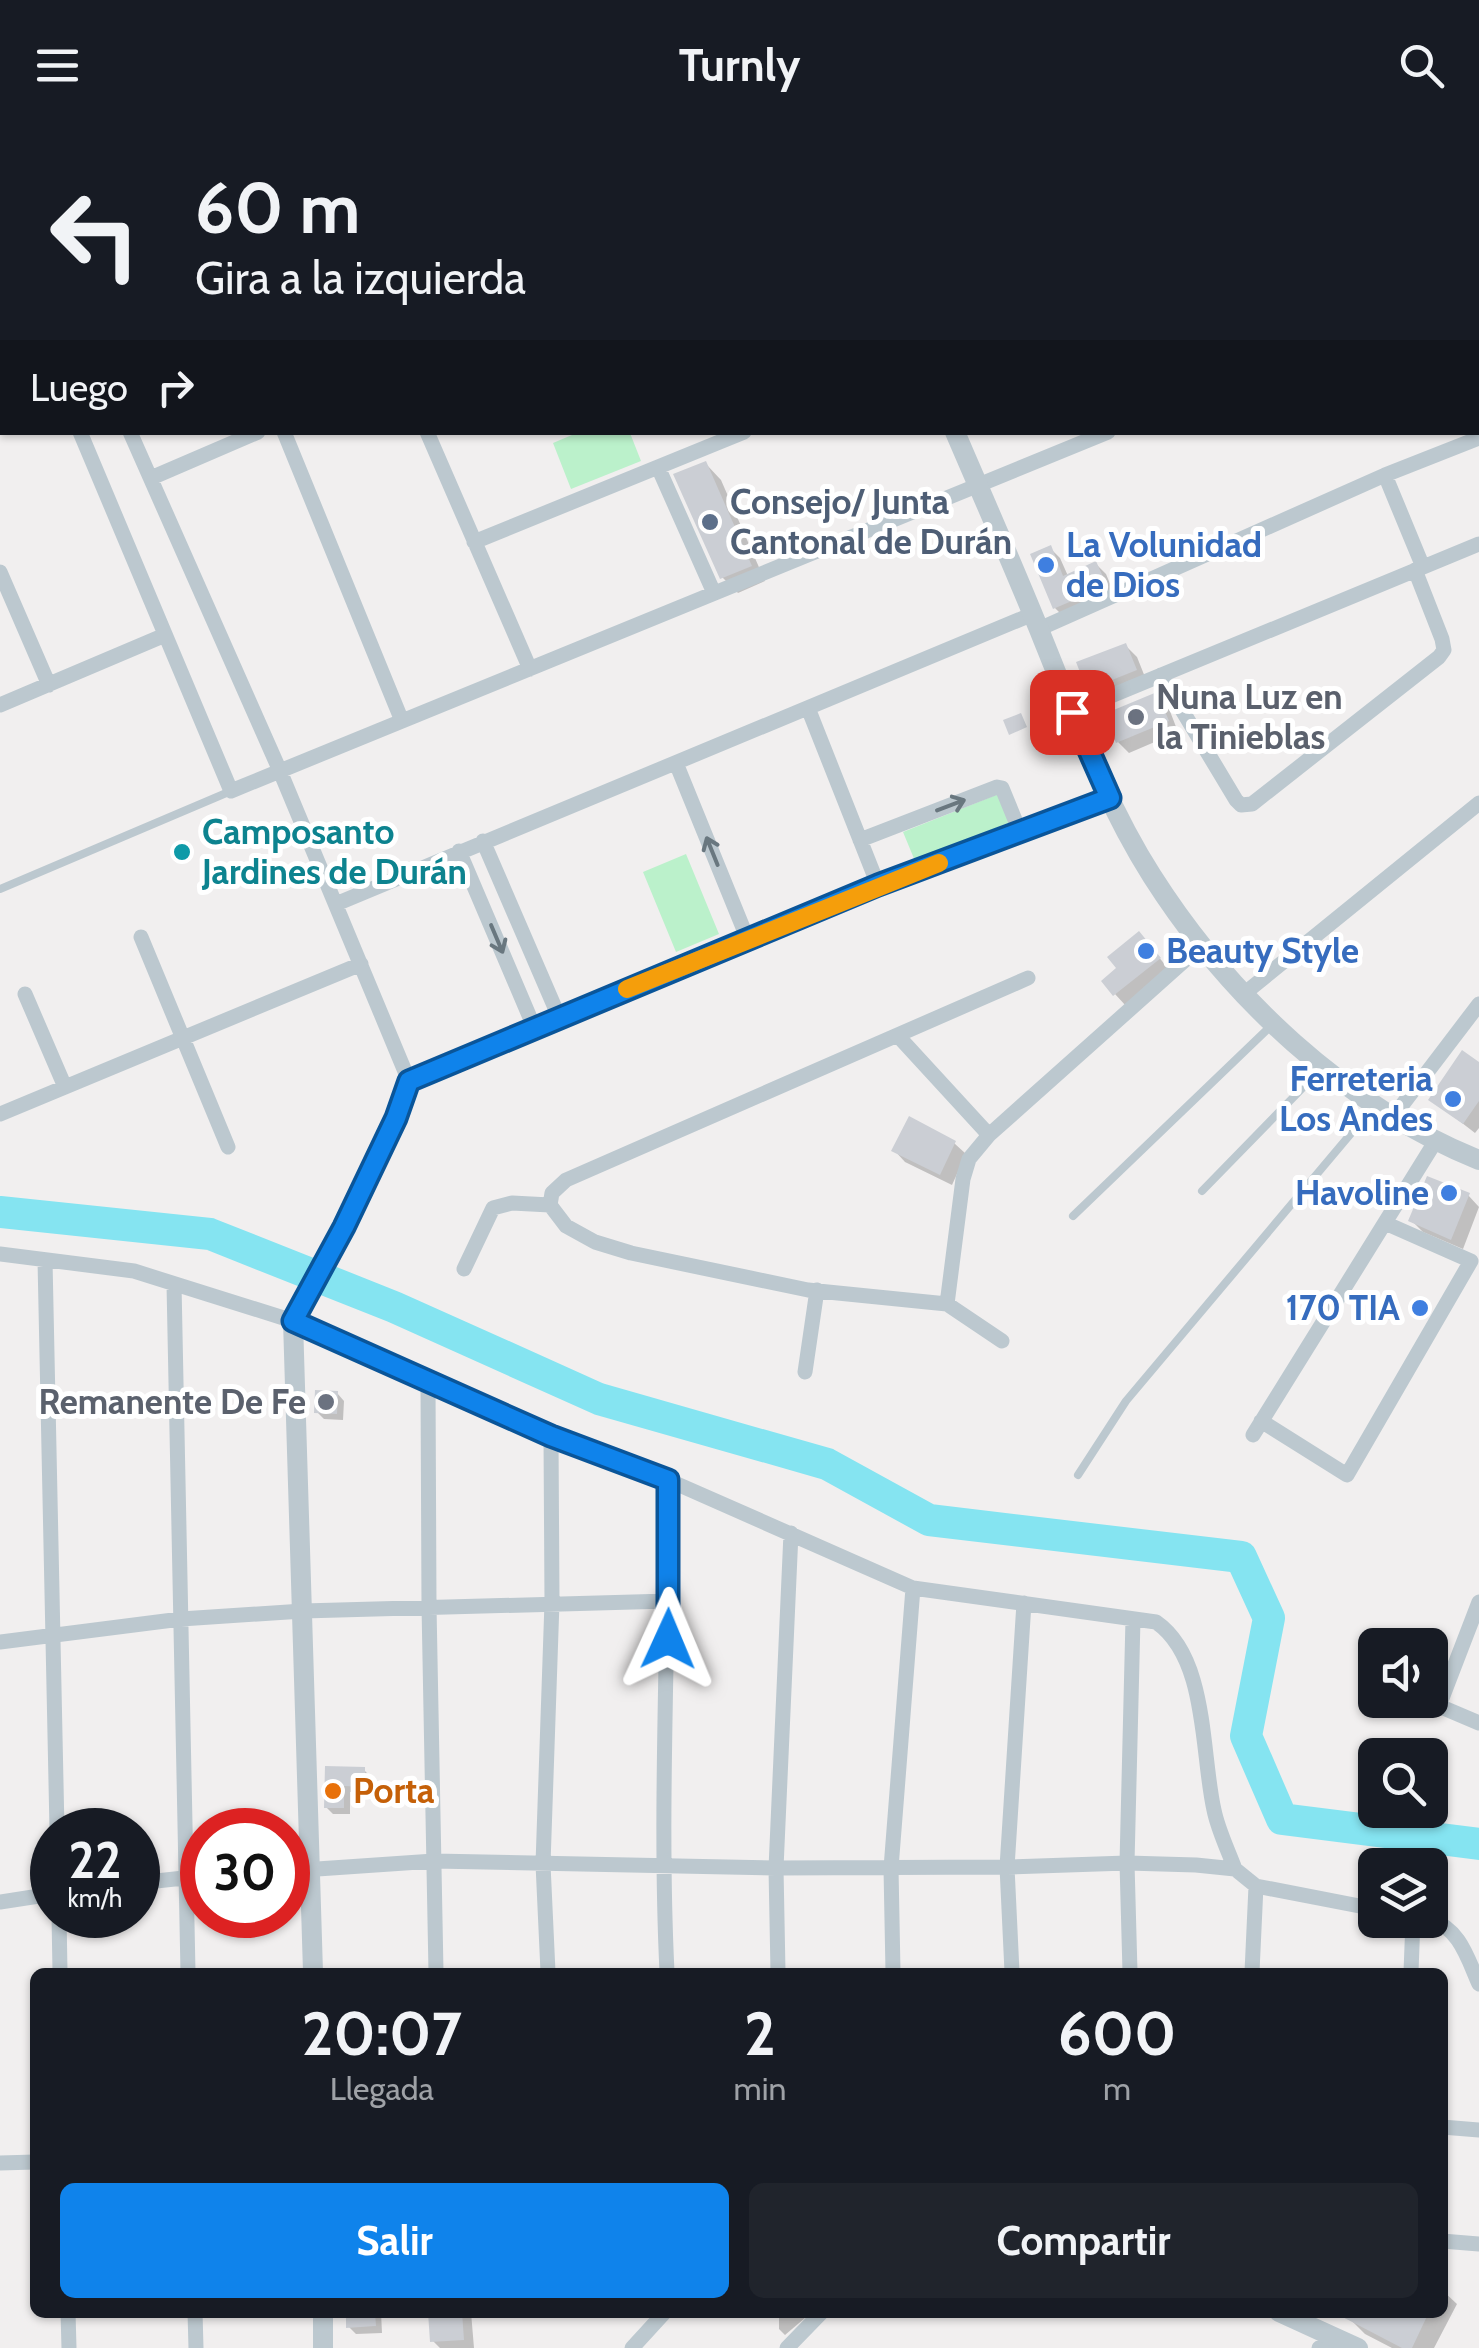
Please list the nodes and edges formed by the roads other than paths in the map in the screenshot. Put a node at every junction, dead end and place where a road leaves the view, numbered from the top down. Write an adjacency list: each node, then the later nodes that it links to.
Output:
1 (81, 435): 20 (street)
2 (131, 435): 12 (street)
3 (251, 435): 12 (street)
4 (285, 435): 27 (street)
5 (428, 435): 14 (street)
6 (736, 435): 10 (street)
7 (956, 435): 13 (street)
8 (1101, 435): 13 (street)
9 (1479, 438): 11 (street)
10 (658, 466): 14 (street); 18 (street)
11 (1385, 476): 16 (street); 19 (street)
12 (151, 478): 29 (street)
13 (978, 486): 18 (street); 19 (street)
14 (474, 542): 21 (street)
15 (1479, 544): 16 (street)
16 (1419, 569): 22 (street); 22 (street)
17 (0, 572): 23 (street)
18 (714, 594): 21 (street)
19 (1036, 622): 25 (street); 26 (street)
20 (165, 635): 23 (street); 30 (street)
21 (530, 669): 27 (street)
22 (1162, 675): 26 (street)
23 (49, 685): 24 (street)
24 (0, 705)
25 (808, 708): 28 (street); 34 (street)
26 (1072, 712): 31 (street)
27 (402, 721): 29 (street)
28 (676, 762): 35 (street); 41 (street, one-way to 28)
29 (280, 771): 30 (street); 39 (street)
30 (231, 791): 38 (lane)
31 (1110, 798): 33 (street); 42 (street)
32 (1479, 802): 46 (street)
33 (1020, 832): 34 (street, one-way to 33); 37 (street)
34 (860, 840): 37 (street)
35 (483, 841): 36 (street); 48 (street)
36 (460, 850): 39 (street); 50 (street, one-way to 50)
37 (878, 885): 41 (street)
38 (0, 889)
39 (336, 904): 43 (street)
40 (140, 937): 52 (street)
41 (748, 940): 48 (street)
42 (1202, 945): 46 (street); 58 (street)
43 (361, 964): 52 (street); 54 (street)
44 (1028, 978): 51 (street)
45 (25, 994): 55 (street)
46 (1244, 994): 49 (street)
47 (1479, 1004): 56 (street)
48 (559, 1017): 50 (street)
49 (1274, 1024): 53 (street); 64 (lane)
50 (534, 1027): 54 (street)
51 (899, 1037): 58 (street); 63 (street)
52 (183, 1038): 55 (street); 60 (street)
53 (1324, 1066): 56 (street); 62 (lane)
54 (409, 1081): 72 (street)
55 (65, 1087): 57 (street)
56 (1384, 1111): 59 (street); 77 (lane)
57 (0, 1114)
58 (989, 1134): 71 (street)
59 (1435, 1142): 61 (street); 65 (street)
60 (228, 1147)
61 (1479, 1160)
62 (1202, 1190)
63 (550, 1205): 68 (street); 70 (street)
64 (1073, 1216)
65 (1384, 1222): 65 (street)
66 (0, 1254): 67 (street)
67 (45, 1260): 69 (street); 89 (street)
68 (464, 1269)
69 (174, 1284): 72 (street); 87 (street)
70 (817, 1290): 71 (street); 74 (street)
71 (947, 1304): 73 (street)
72 (296, 1315): 75 (street); 86 (street)
73 (1002, 1341)
74 (805, 1372)
75 (428, 1382): 76 (street); 85 (street)
76 (551, 1436): 78 (street); 82 (street)
77 (1078, 1475)
78 (668, 1480): 79 (street); 81 (street)
79 (791, 1533): 80 (street); 101 (street)
80 (913, 1588): 84 (street); 102 (street)
81 (669, 1601): 82 (street); 98 (street)
82 (552, 1602): 85 (street); 97 (street)
83 (1479, 1602): 91 (street)
84 (1024, 1603): 88 (street); 99 (street)
85 (429, 1606): 86 (street); 95 (street)
86 (303, 1611): 87 (street); 94 (street)
87 (181, 1619): 89 (street); 93 (street)
88 (1133, 1619): 96 (street); 103 (street)
89 (53, 1636): 90 (street); 92 (street)
90 (0, 1642)
91 (1479, 1723)
92 (57, 1808)
93 (191, 1808)
94 (299, 1808)
95 (434, 1861): 97 (street); 100 (street); 116 (street)
96 (1127, 1863): 99 (street); 103 (street); 122 (street)
97 (543, 1864): 98 (street); 117 (street)
98 (662, 1865): 101 (street); 118 (street)
99 (1007, 1867): 102 (street); 121 (street)
100 (310, 1868)
101 (776, 1868): 102 (street); 119 (street)
102 (891, 1868): 120 (street)
103 (1235, 1869): 104 (street)
104 (1256, 1886): 107 (street); 123 (street)
105 (30, 1897): 106 (street)
106 (0, 1902)
107 (1358, 1906)
108 (1448, 1926): 125 (street)
109 (59, 1938): 113 (street)
110 (190, 1938): 114 (street)
111 (308, 1938): 115 (street)
112 (1412, 1938): 124 (street)
113 (60, 1968)
114 (188, 1968)
115 (312, 1968)
116 (436, 1968)
117 (548, 1968)
118 (666, 1968)
119 (778, 1968)
120 (893, 1968)
121 (1012, 1968)
122 (1130, 1968)
123 (1252, 1968)
124 (1411, 1968)
125 (1479, 1984)
126 (1448, 2127): 127 (street)
127 (1479, 2130)
128 (30, 2162): 129 (street)
129 (0, 2163)
130 (1448, 2241): 131 (street)
131 (1479, 2244)
132 (68, 2318): 139 (street)
133 (195, 2318): 140 (street)
134 (323, 2318): 141 (street)
135 (660, 2318): 142 (street)
136 (816, 2318): 143 (street)
137 (1292, 2318): 138 (street)
138 (1355, 2346): 144 (street)
139 (68, 2348)
140 (196, 2348)
141 (324, 2348)
142 (632, 2348)
143 (786, 2348)
144 (1319, 2348)

